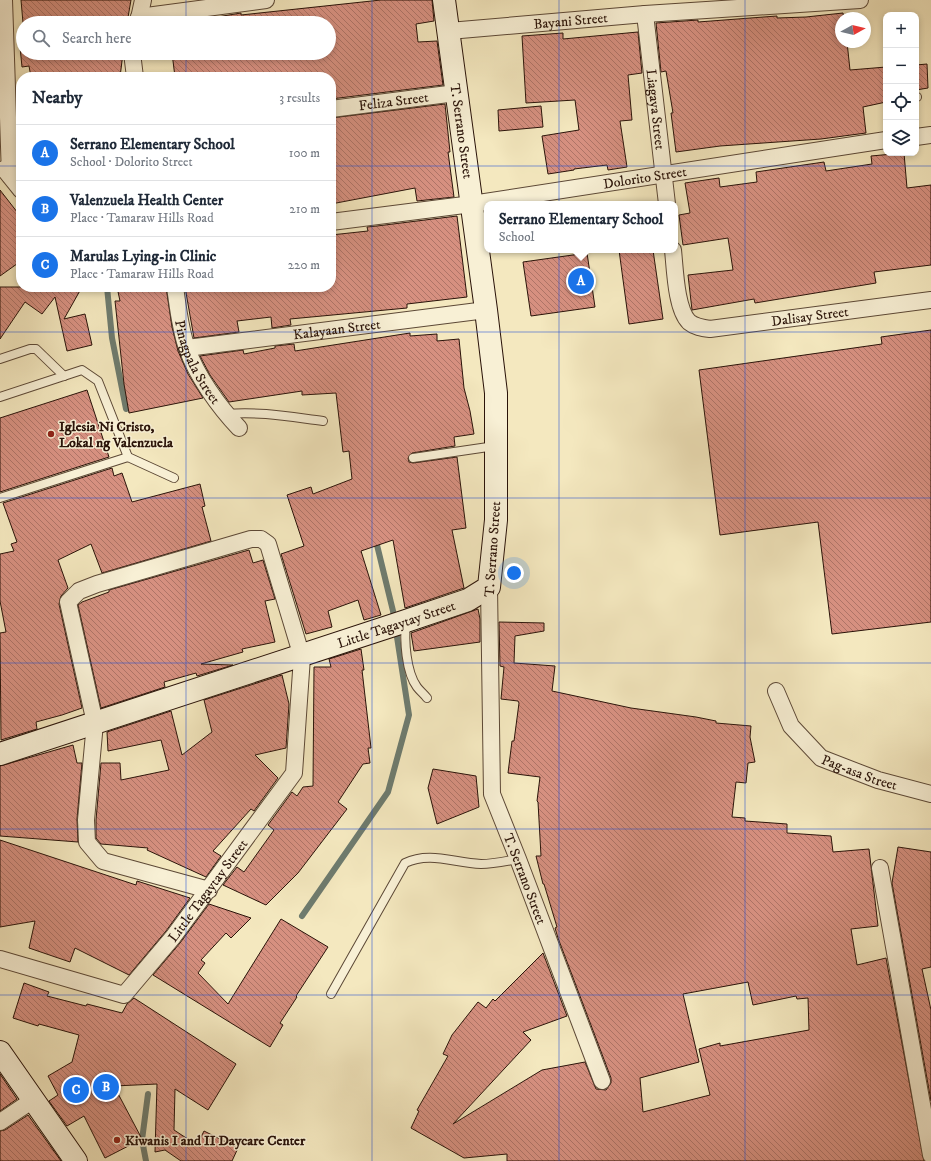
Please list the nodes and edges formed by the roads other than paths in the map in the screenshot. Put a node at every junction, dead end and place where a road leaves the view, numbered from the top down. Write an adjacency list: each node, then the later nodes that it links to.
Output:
1 (4, 0): 17 (street)
2 (143, 0): 7 (street)
3 (266, 0): 8 (street)
4 (444, 0): 9 (street, T. Serrano Street)
5 (860, 0): 6 (street, Bayani Street)
6 (645, 14): 9 (street, Bayani Street); 18 (street, Liagaya Street)
7 (139, 16)
8 (164, 16)
9 (449, 31): 12 (street, T. Serrano Street)
10 (133, 60): 11 (street)
11 (134, 72)
12 (456, 93): 13 (street, Feliza Street); 23 (street, T. Serrano Street)
13 (336, 108)
14 (931, 136): 15 (street)
15 (919, 137)
16 (883, 139): 18 (street, Dolorito Street)
17 (5, 171): 19 (street)
18 (663, 176): 20 (street, Dolorito Street); 21 (street, Liagaya Street)
19 (16, 184)
20 (492, 201)
21 (666, 201)
22 (484, 202): 23 (street, Dolorito Street)
23 (472, 204): 24 (street, Dolorito Street); 28 (street, T. Serrano Street)
24 (336, 221)
25 (673, 253): 27 (street, Dalisay Street)
26 (175, 292): 29 (street, Pinagpala Street)
27 (931, 300)
28 (486, 310): 29 (street, Kalayaan Street); 36 (street, T. Serrano Street)
29 (187, 348): 33 (street, Pinagpala Street)
30 (0, 358): 31 (lane)
31 (64, 376): 32 (lane); 37 (lane)
32 (0, 397)
33 (226, 414): 34 (lane); 35 (street, Pinagpala Street)
34 (323, 421)
35 (239, 428)
36 (496, 445): 38 (lane); 41 (street, T. Serrano Street)
37 (128, 458): 39 (lane); 40 (lane)
38 (413, 458)
39 (174, 478)
40 (0, 498)
41 (489, 587): 42 (street, Little Tagaytay Street); 49 (street, T. Serrano Street)
42 (405, 622): 43 (street, Little Tagaytay Street); 45 (lane)
43 (302, 657): 46 (street, Little Tagaytay Street); 46 (street); 51 (street, Little Tagaytay Street)
44 (776, 691): 48 (street, Pag-asa Street)
45 (428, 698)
46 (94, 723): 47 (street, Little Tagaytay Street); 51 (street)
47 (0, 754)
48 (931, 794)
49 (518, 859): 53 (lane); 55 (street, T. Serrano Street)
50 (880, 868): 58 (street)
51 (209, 890): 52 (street, Little Tagaytay Street)
52 (0, 959)
53 (331, 994)
54 (0, 1052): 56 (street)
55 (602, 1081)
56 (33, 1100): 57 (street); 59 (street)
57 (0, 1122)
58 (931, 1155)
59 (76, 1161)

